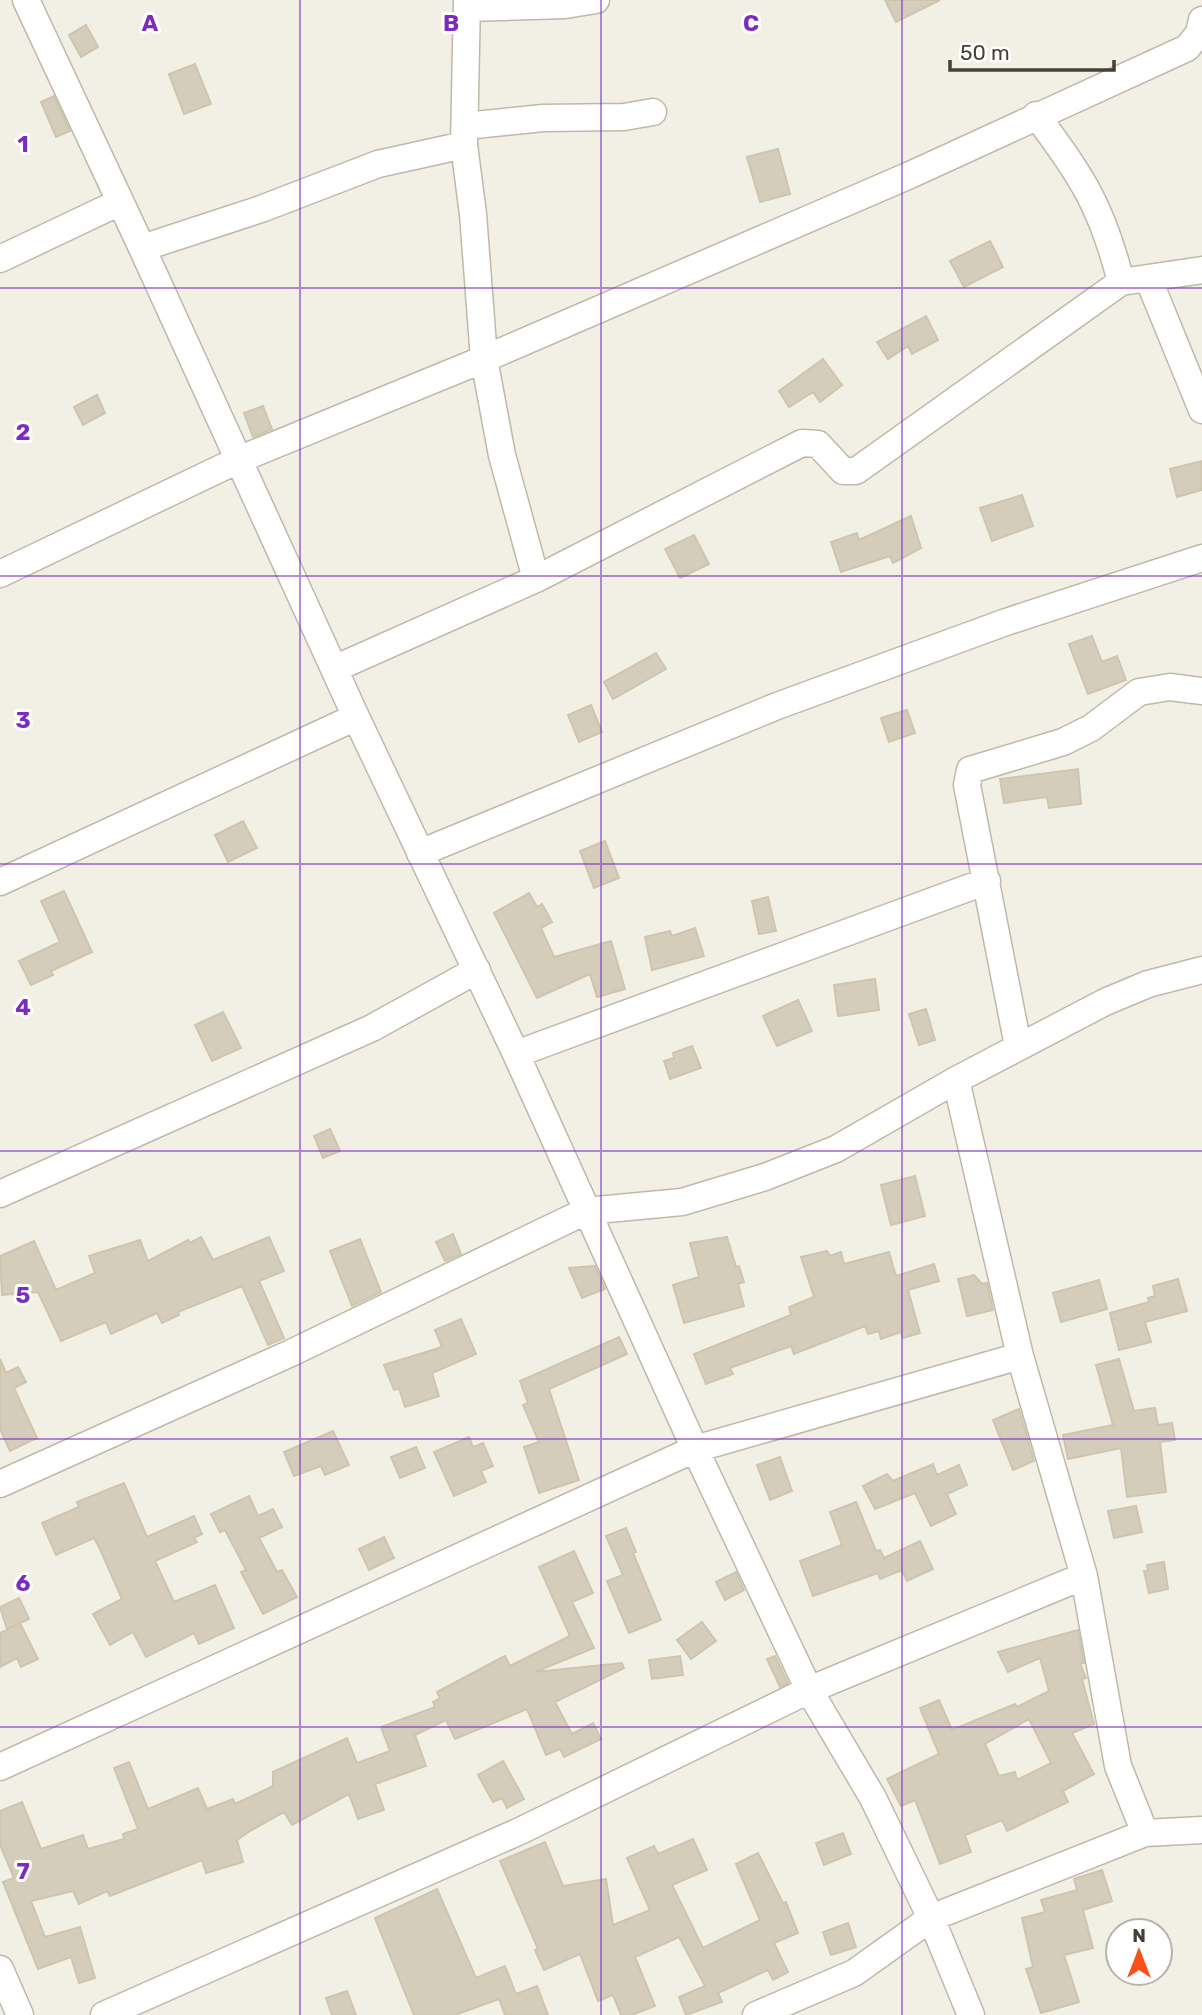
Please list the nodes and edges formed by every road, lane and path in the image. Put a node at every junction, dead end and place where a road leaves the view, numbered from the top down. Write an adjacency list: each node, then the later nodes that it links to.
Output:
1 (26, 0): 10 (street)
2 (596, 0): 4 (street)
3 (1199, 0): 5 (street)
4 (467, 4): 9 (street)
5 (1202, 10)
6 (1202, 20): 8 (street)
7 (653, 113): 9 (street)
8 (1036, 116): 15 (street); 16 (street)
9 (465, 136): 11 (street); 16 (street)
10 (120, 202): 11 (street); 12 (street)
11 (142, 247): 18 (street)
12 (0, 259)
13 (1202, 270): 14 (street)
14 (1148, 278): 15 (street); 17 (street)
15 (1121, 282): 21 (street)
16 (484, 359): 18 (street); 21 (street)
17 (1202, 410)
18 (238, 460): 20 (street); 22 (street)
19 (1202, 558): 25 (street)
20 (0, 574)
21 (536, 579): 22 (street)
22 (334, 669): 24 (street)
23 (1202, 691): 26 (street)
24 (356, 717): 25 (street); 27 (street)
25 (420, 853): 28 (street)
26 (987, 881): 30 (street); 31 (street)
27 (0, 882)
28 (477, 970): 31 (street); 33 (street)
29 (1202, 970): 30 (street)
30 (1018, 1046): 32 (street)
31 (516, 1054): 34 (street)
32 (956, 1080): 34 (street); 35 (street)
33 (0, 1195)
34 (586, 1211): 36 (street); 37 (street)
35 (1020, 1356): 36 (street); 38 (street)
36 (695, 1449): 39 (street); 40 (street)
37 (0, 1484)
38 (1084, 1576): 39 (street); 42 (street)
39 (809, 1690): 43 (street); 46 (street)
40 (0, 1767)
41 (1202, 1830): 42 (street)
42 (1145, 1833): 43 (street)
43 (931, 1918): 47 (street); 48 (street)
44 (0, 1969): 45 (street)
45 (20, 2015)
46 (104, 2015)
47 (756, 2015)
48 (971, 2015)

